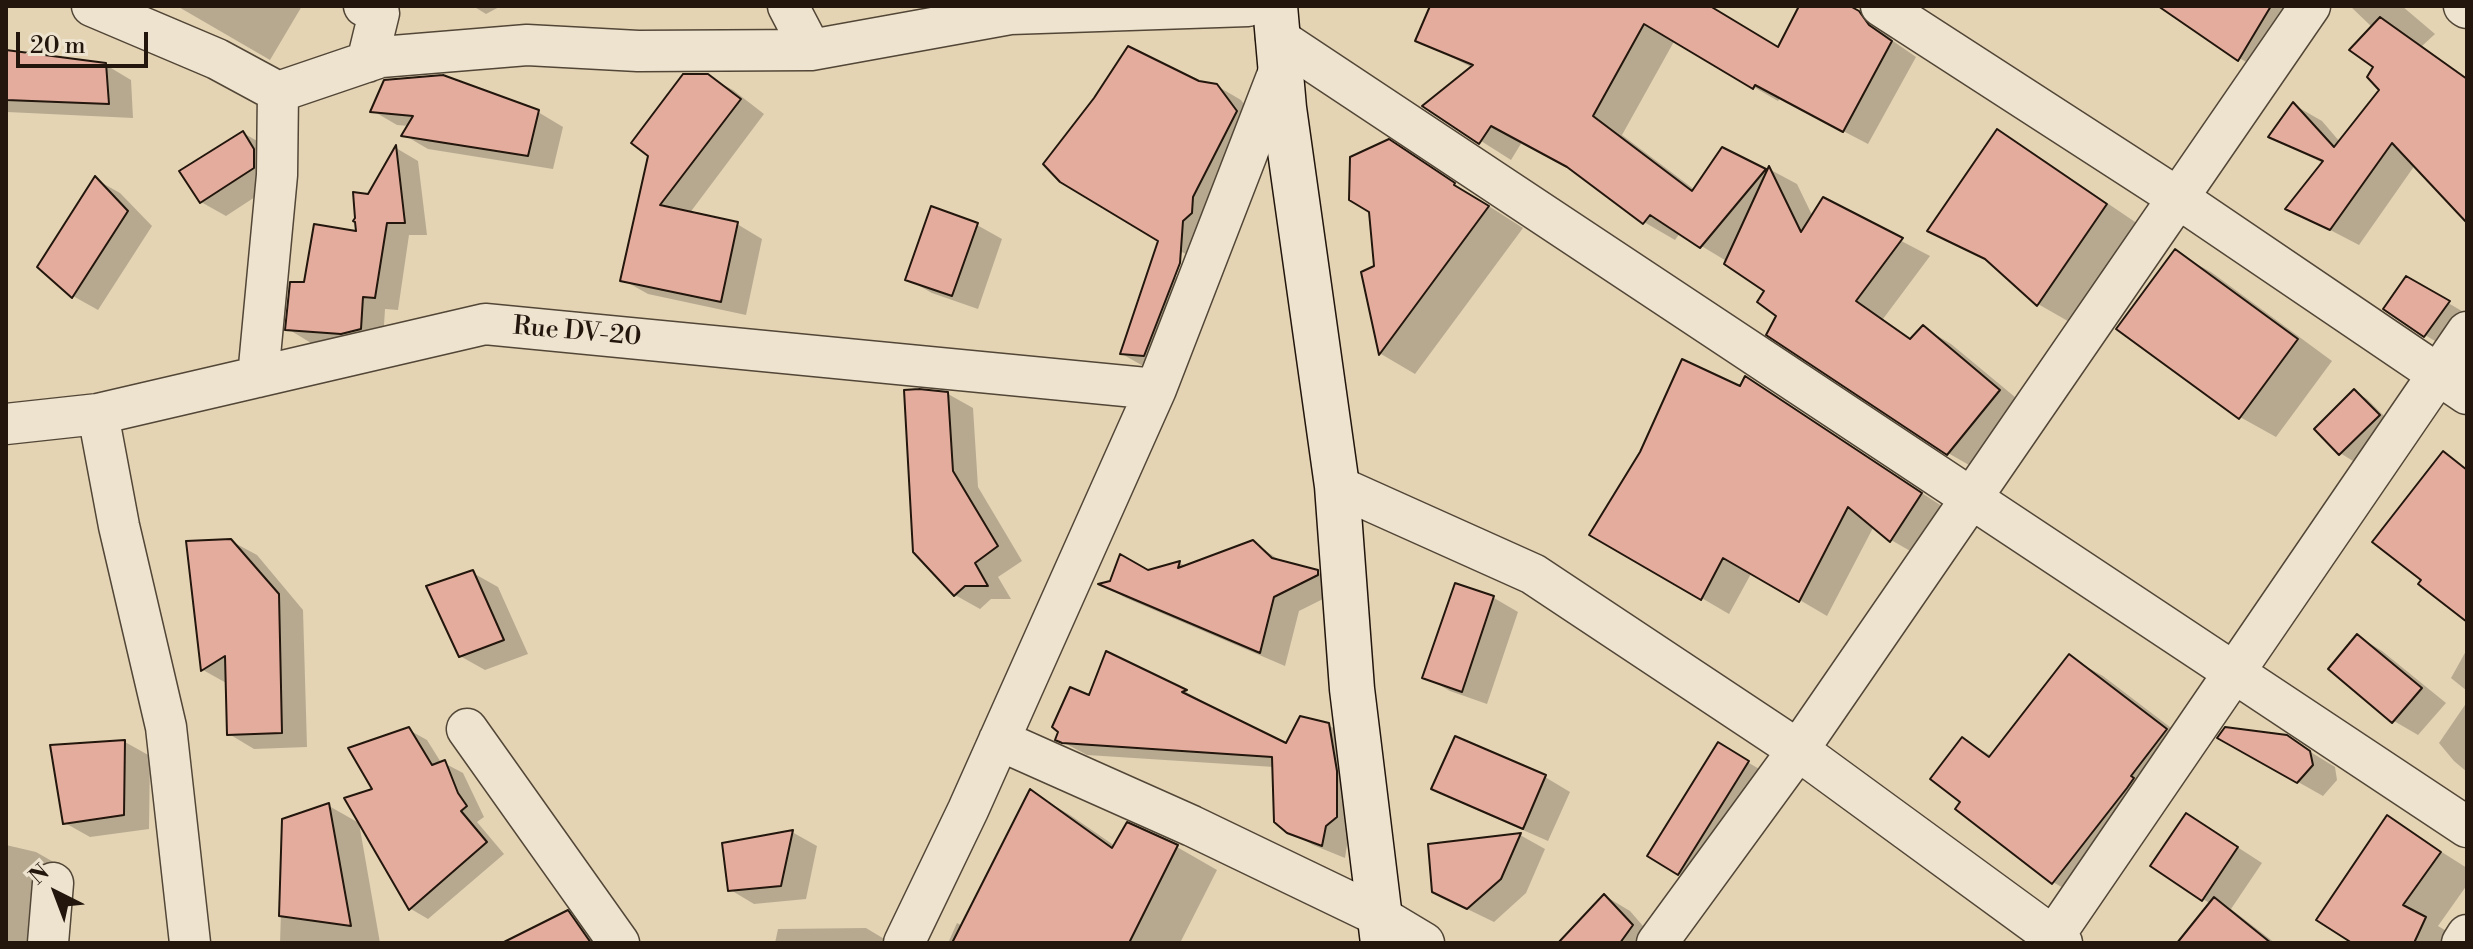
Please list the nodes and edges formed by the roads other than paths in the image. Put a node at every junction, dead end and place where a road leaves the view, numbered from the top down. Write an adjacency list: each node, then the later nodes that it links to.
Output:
1 (92, 6): 10 (street)
2 (364, 6): 9 (street)
3 (788, 6): 8 (street)
4 (1881, 6): 11 (street)
5 (2310, 6): 11 (street)
6 (1167, 7): 7 (street); 8 (street)
7 (1270, 30): 15 (street); 18 (street); 19 (street)
8 (811, 50): 9 (street)
9 (367, 62): 10 (street)
10 (278, 92): 13 (street)
11 (2178, 198): 14 (street); 19 (street)
12 (2467, 332): 14 (street)
13 (258, 377): 15 (street, Rue DV-20); 16 (street, Rue DV-20)
14 (2453, 384): 20 (street)
15 (1156, 389): 22 (street)
16 (98, 414): 17 (street, Rue DV-20); 30 (street)
17 (6, 424)
18 (1337, 486): 23 (street); 26 (street)
19 (1971, 499): 20 (street); 23 (street)
20 (2234, 673): 24 (street); 28 (street)
21 (467, 729): 31 (street)
22 (999, 740): 26 (street); 32 (street)
23 (1798, 750): 28 (street); 34 (street)
24 (2467, 827)
25 (53, 883): 29 (street)
26 (1381, 929): 33 (street)
27 (2467, 935): 35 (street)
28 (2055, 941)
29 (48, 943)
30 (190, 943)
31 (619, 943)
32 (904, 943)
33 (1424, 943)
34 (1657, 943)
35 (2462, 943)

